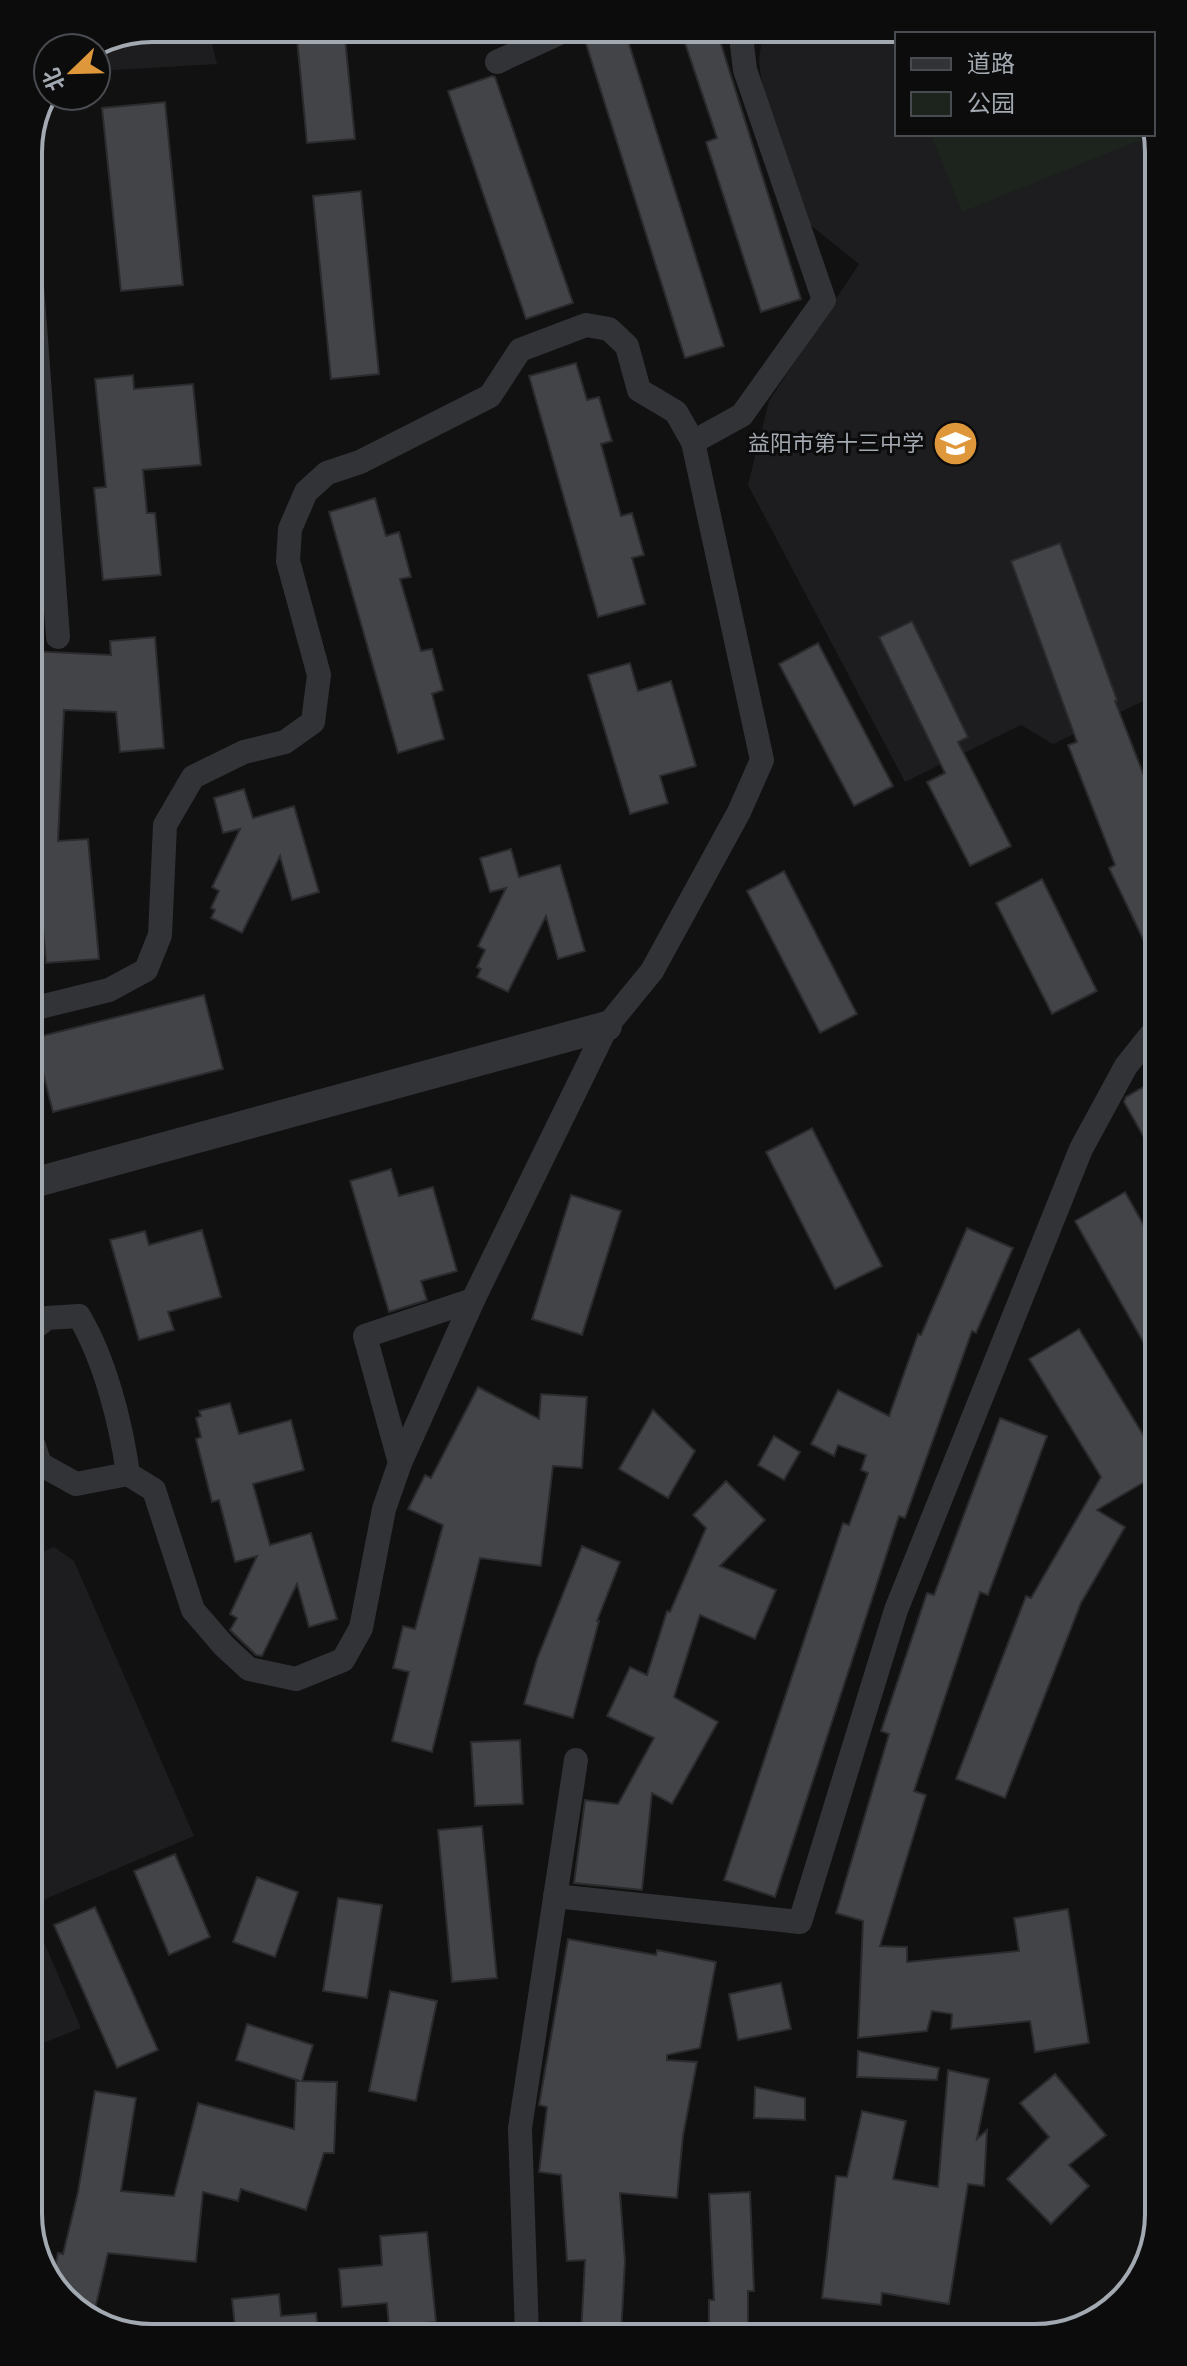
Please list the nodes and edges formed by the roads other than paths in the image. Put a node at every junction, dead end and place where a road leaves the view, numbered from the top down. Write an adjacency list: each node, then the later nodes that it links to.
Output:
1 (540, 42): 3 (street)
2 (742, 42): 4 (street)
3 (497, 62)
4 (693, 442): 7 (street); 8 (street)
5 (42, 465): 6 (street)
6 (58, 637)
7 (42, 1007)
8 (607, 1026): 10 (street); 11 (street)
9 (1145, 1042): 17 (street)
10 (42, 1181)
11 (473, 1300): 13 (street); 13 (street)
12 (42, 1322): 15 (street)
13 (400, 1463): 15 (street)
14 (42, 1465): 15 (street)
15 (128, 1474)
16 (576, 1760): 17 (street)
17 (555, 1896): 18 (street)
18 (527, 2324)

